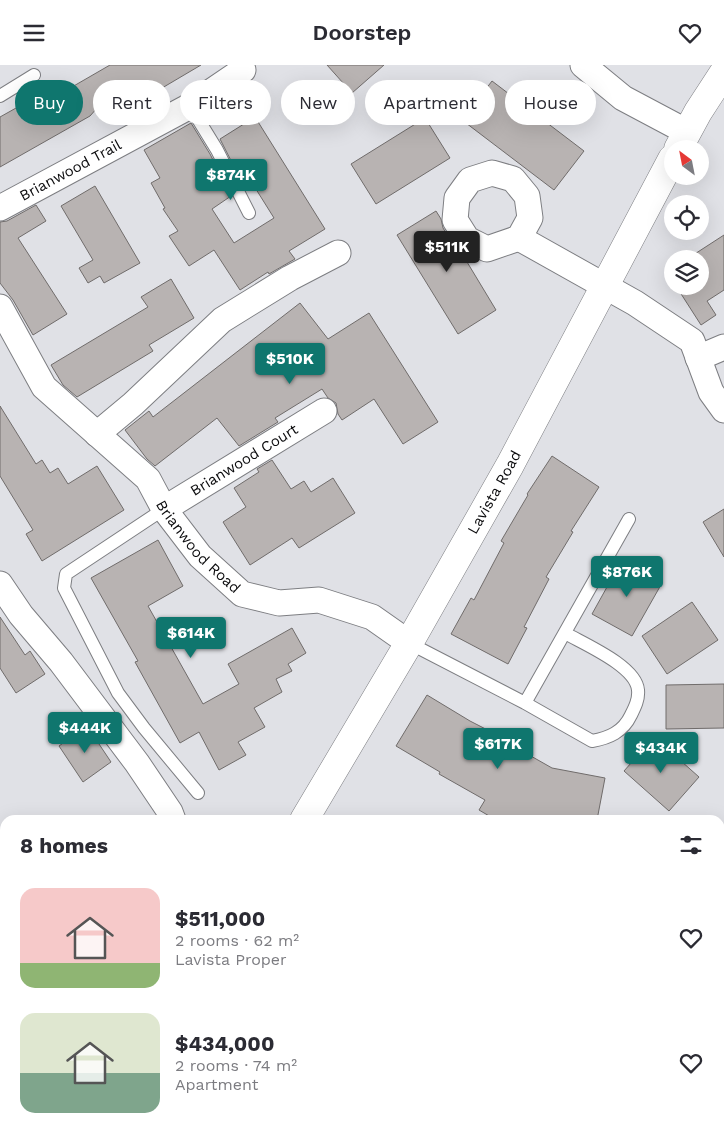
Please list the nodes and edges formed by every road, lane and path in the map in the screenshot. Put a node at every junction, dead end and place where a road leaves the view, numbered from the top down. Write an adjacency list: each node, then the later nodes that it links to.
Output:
1 (583, 65): 9 (street)
2 (242, 70): 5 (street, Brianwood Trail)
3 (724, 72): 9 (main road)
4 (34, 75): 6 (lane)
5 (228, 80)
6 (0, 96)
7 (180, 111): 11 (street, Brianwood Trail)
8 (202, 125): 12 (lane)
9 (683, 140)
10 (664, 174): 15 (main road, Lavista Road)
11 (0, 208)
12 (249, 213)
13 (519, 238): 13 (street); 15 (street)
14 (338, 253): 21 (street)
15 (604, 285): 18 (street); 26 (main road, Lavista Road)
16 (0, 307): 21 (street, Brianwood Road)
17 (724, 347): 18 (street)
18 (698, 358): 19 (street)
19 (724, 410)
20 (324, 411): 22 (street, Brianwood Court)
21 (97, 434): 22 (street, Brianwood Road)
22 (164, 509): 26 (street, Brianwood Road); 28 (lane)
23 (629, 519): 25 (lane)
24 (0, 583): 29 (street)
25 (565, 633): 27 (lane); 27 (lane)
26 (409, 643): 27 (lane); 30 (main road, Lavista Road)
27 (525, 703)
28 (198, 793)
29 (170, 815)
30 (307, 815)

